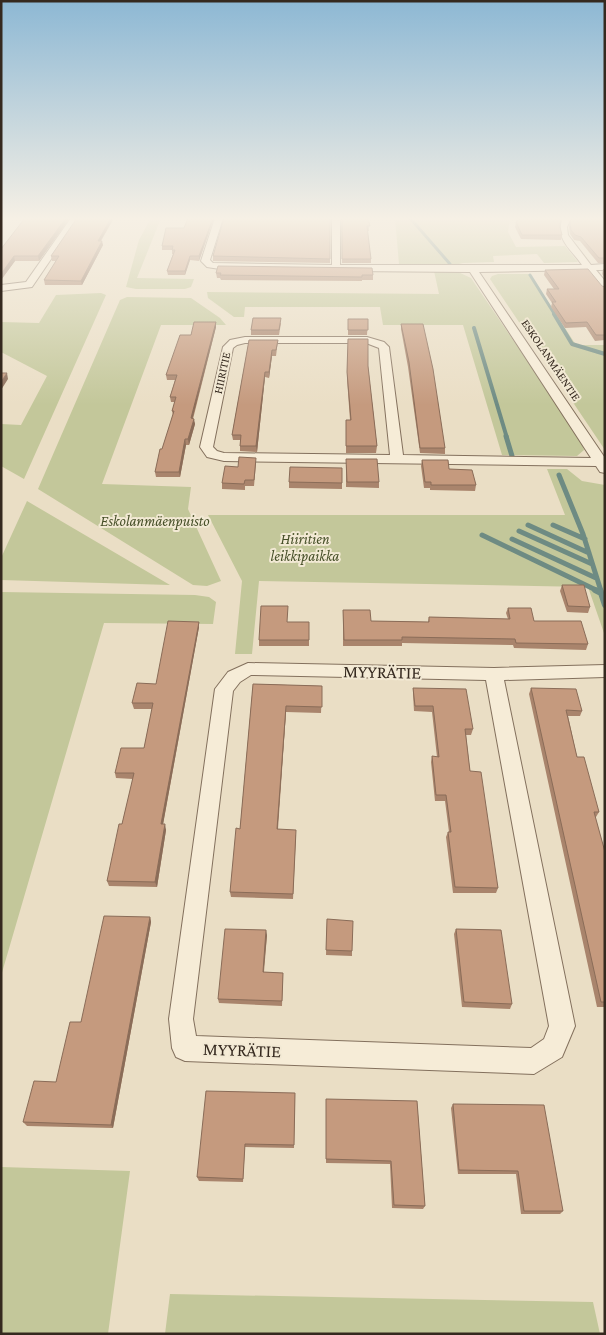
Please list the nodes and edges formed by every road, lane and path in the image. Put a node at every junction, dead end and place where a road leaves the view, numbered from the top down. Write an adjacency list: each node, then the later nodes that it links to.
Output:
1 (33, 280): 3 (street)
2 (480, 280): 5 (street, ESKOLANMÄENTIE)
3 (1, 288)
4 (397, 459): 4 (street, HIIRITIE); 5 (street, HIIRITIE)
5 (604, 464)
6 (605, 671): 7 (street, MYYRÄTIE)
7 (494, 674): 7 (street, MYYRÄTIE)

